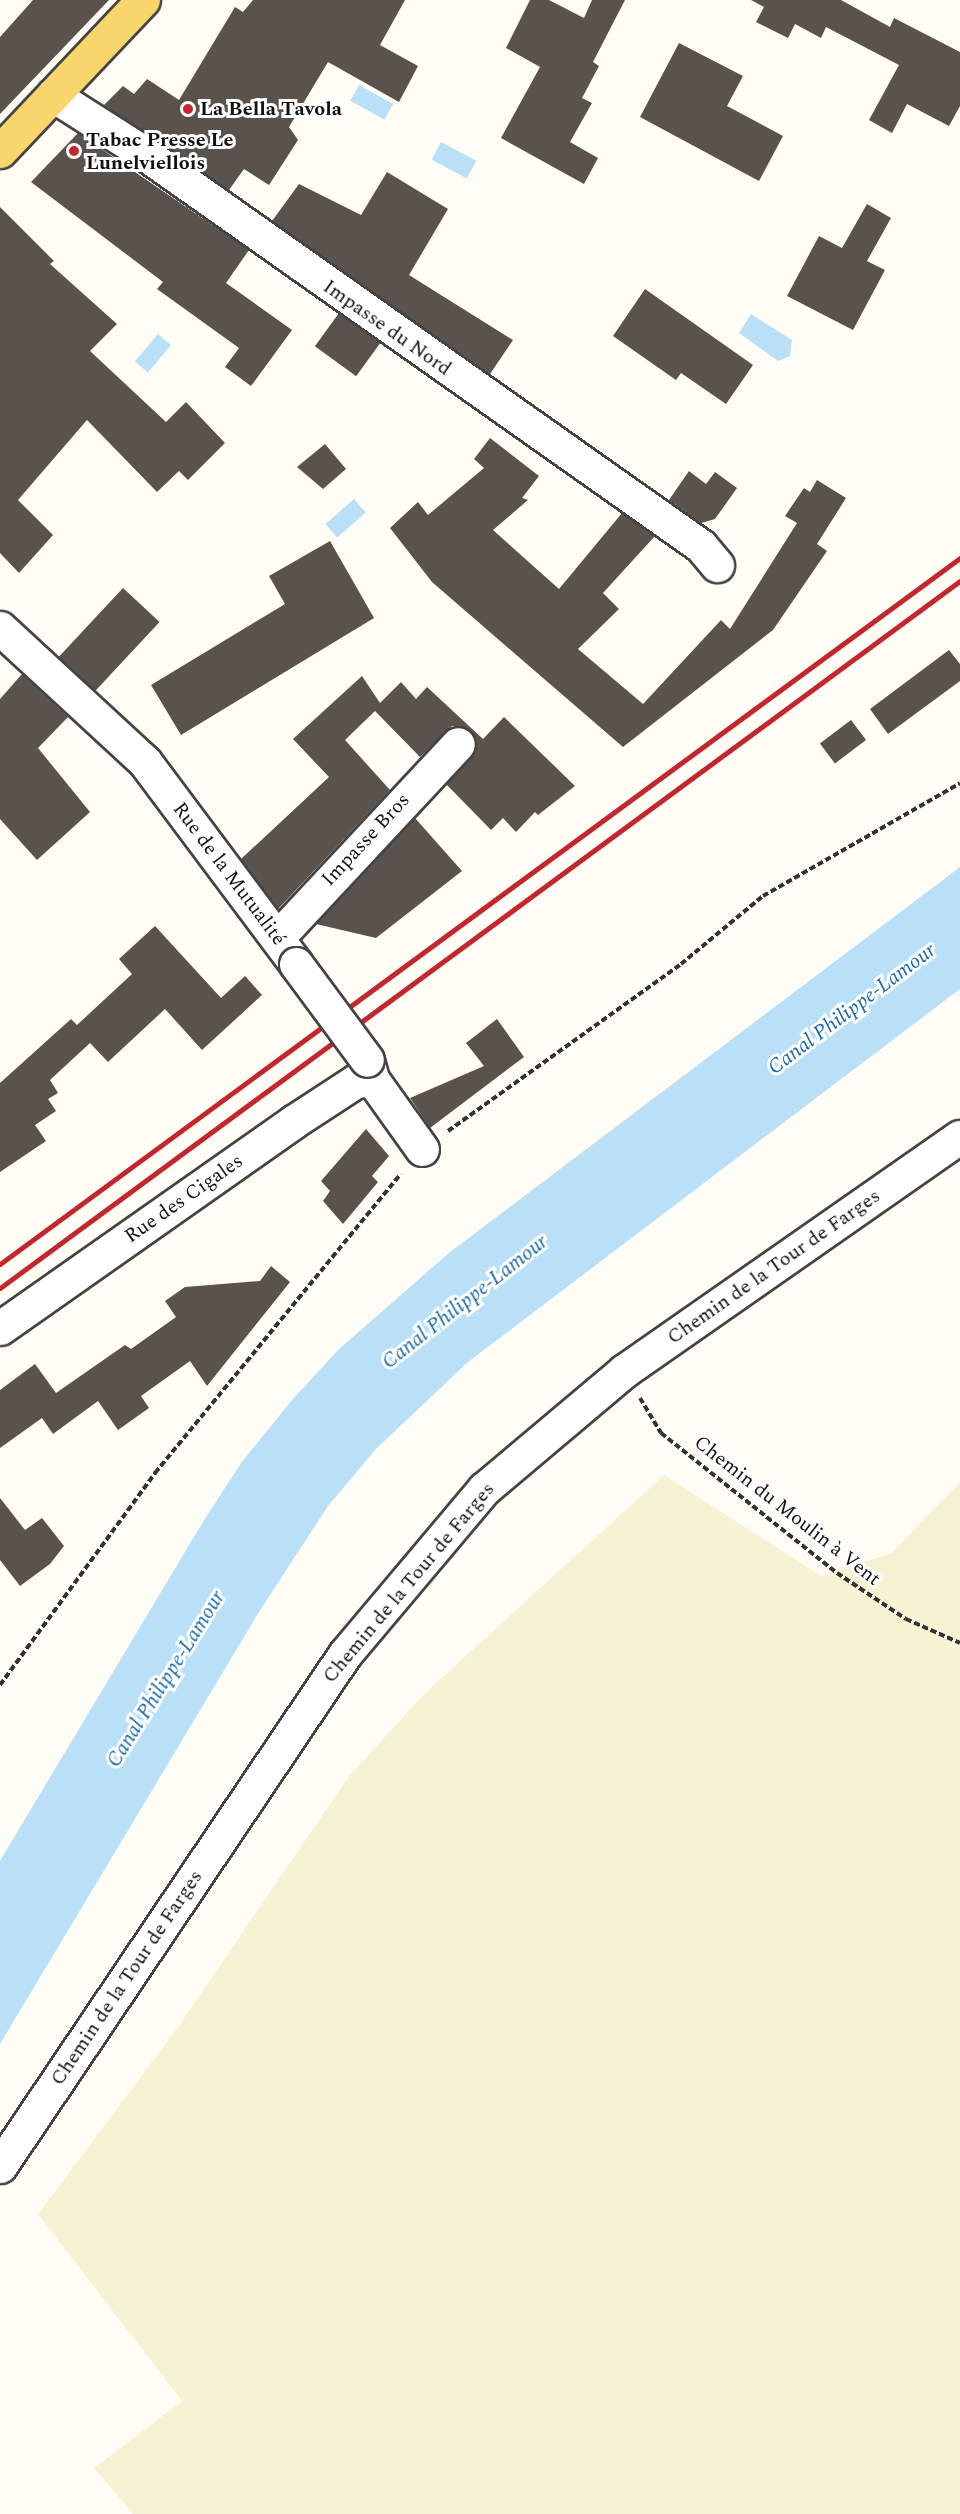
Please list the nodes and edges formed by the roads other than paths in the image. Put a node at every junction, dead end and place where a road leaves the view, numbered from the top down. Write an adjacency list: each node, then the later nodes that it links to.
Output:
1 (143, 0): 2 (main road)
2 (53, 95): 3 (main road); 4 (street, Impasse du Nord)
3 (0, 151)
4 (717, 565)
5 (0, 628): 7 (street, Rue de la Mutualité)
6 (458, 744): 7 (street, Impasse Bros)
7 (277, 938): 8 (street, Rue de la Mutualité, bridge)
8 (370, 1070): 10 (street, Rue de la Mutualité); 11 (street, Rue des Cigales)
9 (960, 1137): 12 (street, Chemin de la Tour de Farges)
10 (422, 1149)
11 (0, 1328)
12 (0, 2166)

